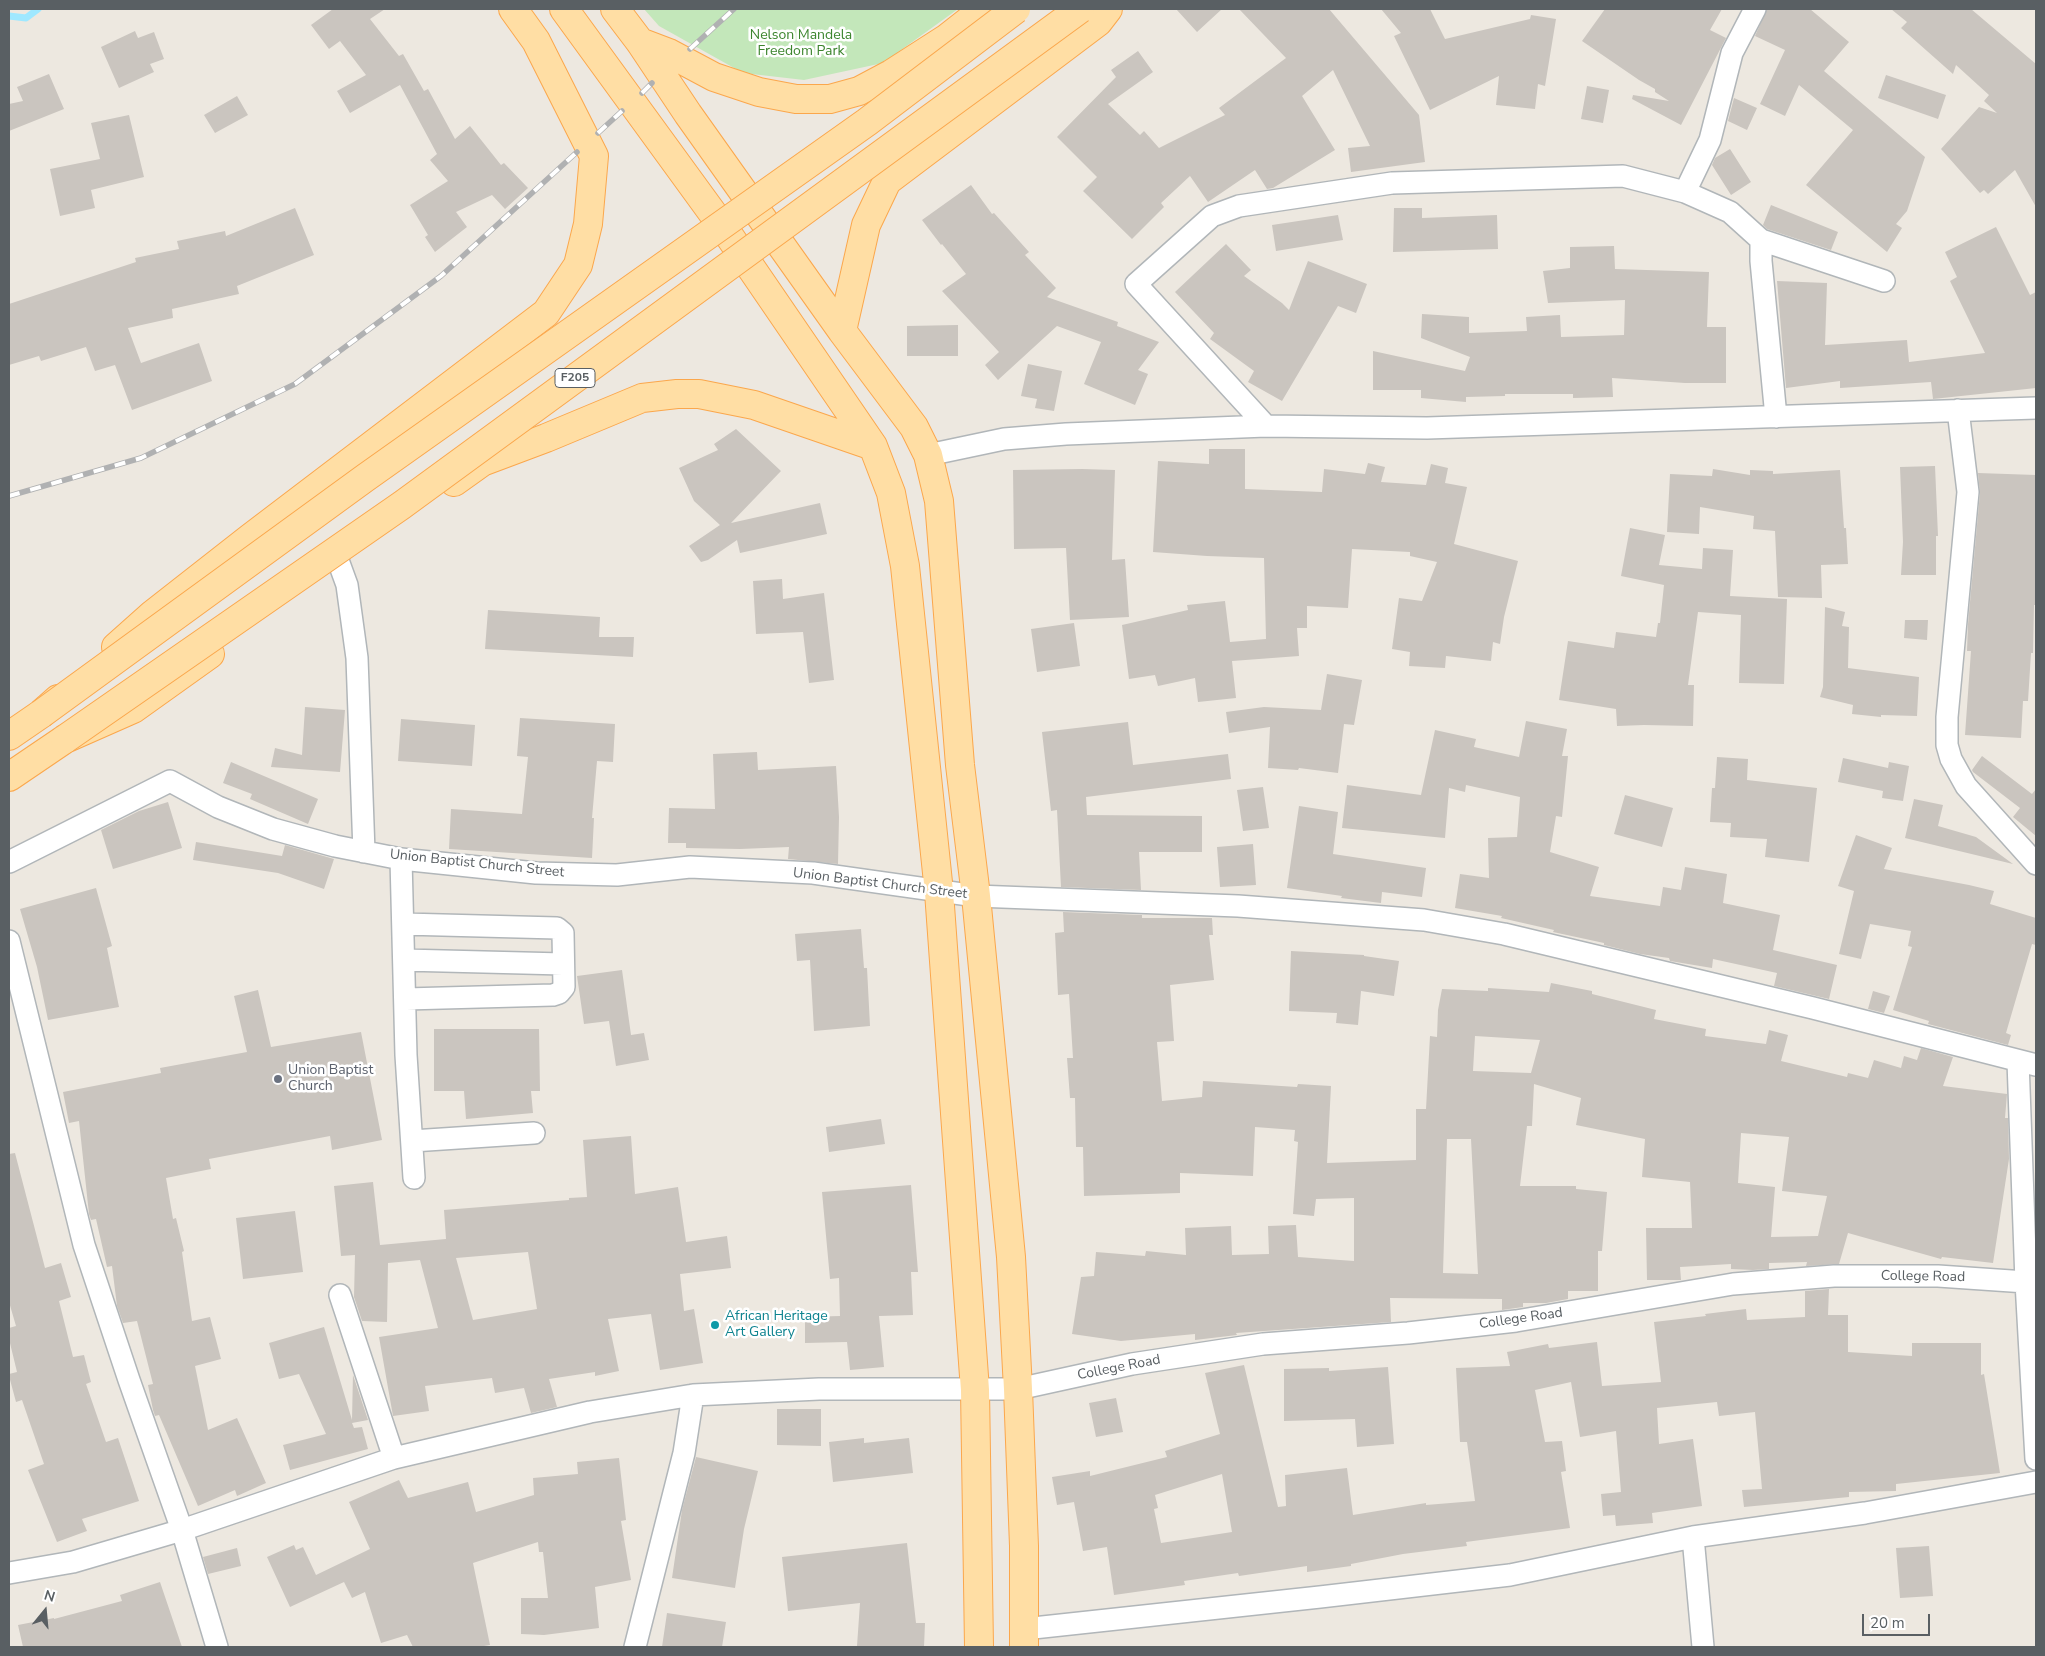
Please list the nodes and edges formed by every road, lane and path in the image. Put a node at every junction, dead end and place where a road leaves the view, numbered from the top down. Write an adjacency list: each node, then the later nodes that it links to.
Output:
1 (513, 9): 21 (main road)
2 (564, 9): 18 (main road)
3 (615, 9): 9 (main road)
4 (984, 9): 9 (main road)
5 (1016, 9): 21 (main road, F205, bridge)
6 (1080, 9): 23 (main road, F205, bridge)
7 (1108, 9): 13 (main road)
8 (1755, 9): 10 (street)
9 (640, 42): 13 (main road)
10 (1685, 192): 11 (street); 17 (street)
11 (1762, 240): 12 (street); 16 (street)
12 (1884, 281)
13 (842, 331): 19 (main road)
14 (2036, 408): 15 (street)
15 (1958, 410): 16 (street); 28 (street)
16 (1776, 417): 17 (street)
17 (1266, 426): 19 (street)
18 (873, 446): 20 (main road); 29 (main road)
19 (928, 454): 30 (main road)
20 (339, 563): 23 (main road); 25 (street)
21 (41, 714): 22 (main road, F205)
22 (9, 736)
23 (65, 739): 24 (main road)
24 (9, 777)
25 (364, 852): 26 (street, Union Baptist Church Street); 27 (street, Union Baptist Church Street)
26 (401, 859): 29 (street, Union Baptist Church Street); 31 (street)
27 (9, 862)
28 (2036, 864)
29 (939, 892): 30 (street, Union Baptist Church Street); 43 (main road)
30 (976, 896): 36 (street, Union Baptist Church Street); 42 (main road)
31 (404, 924): 33 (street); 34 (street)
32 (9, 941): 48 (street)
33 (404, 960): 34 (street); 35 (street)
34 (563, 964): 35 (street)
35 (406, 998): 38 (street)
36 (2027, 1063): 40 (street)
37 (534, 1133): 38 (street)
38 (412, 1141): 39 (street)
39 (414, 1178)
40 (2026, 1282): 42 (street, College Road); 46 (street)
41 (340, 1295): 45 (street)
42 (1018, 1389): 43 (street, College Road); 51 (main road)
43 (975, 1390): 44 (street, College Road); 54 (main road)
44 (693, 1395): 45 (street, College Road); 53 (street)
45 (394, 1458): 48 (street, College Road)
46 (2036, 1458)
47 (2036, 1482): 49 (street)
48 (182, 1530): 50 (street, College Road); 52 (street)
49 (1694, 1537): 51 (street); 55 (street)
50 (9, 1573)
51 (1024, 1638)
52 (218, 1647)
53 (635, 1647)
54 (978, 1647)
55 (1703, 1647)

